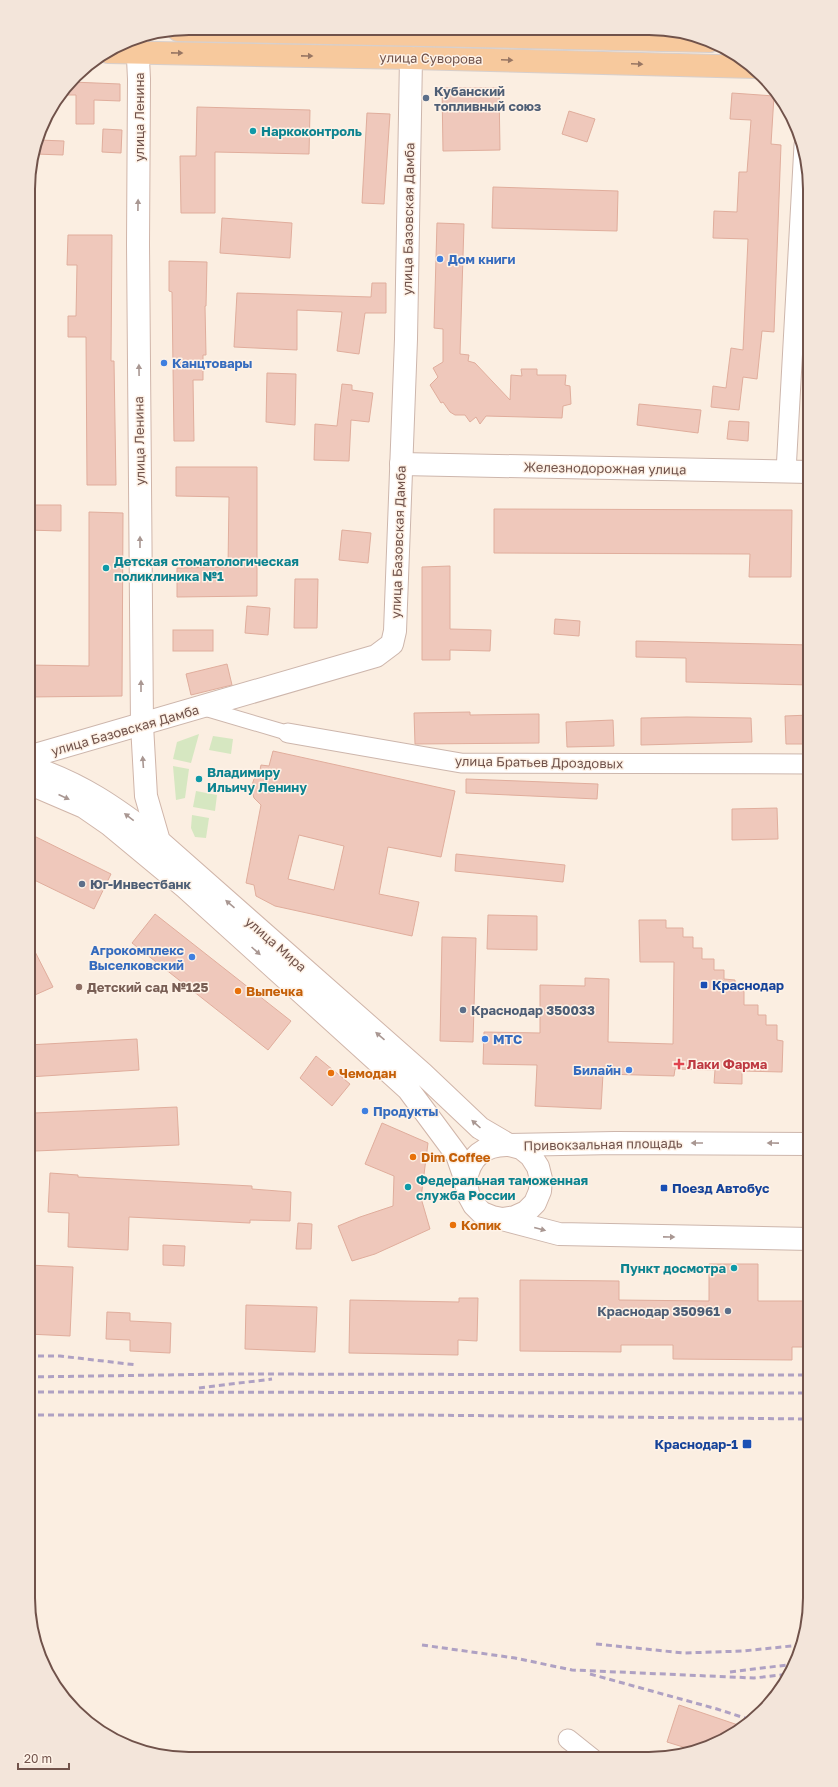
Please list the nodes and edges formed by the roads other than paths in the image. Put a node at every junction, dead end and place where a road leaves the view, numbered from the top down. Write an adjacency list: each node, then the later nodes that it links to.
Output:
1 (505, 35): 2 (main road, улица Суворова)
2 (690, 40)
3 (138, 45): 4 (main road, улица Суворова, one-way to 4); 11 (street, улица Ленина, one-way to 3)
4 (411, 58): 5 (main road, улица Суворова, one-way to 5); 7 (street, улица Базовская Дамба)
5 (744, 68)
6 (802, 173): 8 (street)
7 (401, 464): 8 (street, Железнодорожная улица); 10 (street, улица Базовская Дамба)
8 (786, 472): 9 (street, Железнодорожная улица)
9 (803, 472)
10 (203, 708): 11 (street, улица Базовская Дамба); 12 (street, улица Братьев Дроздовых)
11 (142, 725): 13 (street, улица Базовская Дамба); 17 (street, улица Ленина, one-way to 11)
12 (288, 733): 14 (street, улица Братьев Дроздовых)
13 (35, 755)
14 (803, 764)
15 (35, 769): 17 (street, улица Мира, one-way to 15)
16 (35, 785): 20 (street, улица Мира, one-way to 20)
17 (159, 841): 19 (street, улица Мира, one-way to 17)
18 (803, 1144): 19 (street, Привокзальная площадь, one-way to 19)
19 (509, 1145): 20 (street); 21 (street, Привокзальная площадь)
20 (466, 1181): 21 (street)
21 (502, 1219): 22 (street, one-way to 22)
22 (803, 1239)
23 (568, 1739): 24 (street)
24 (584, 1752)

